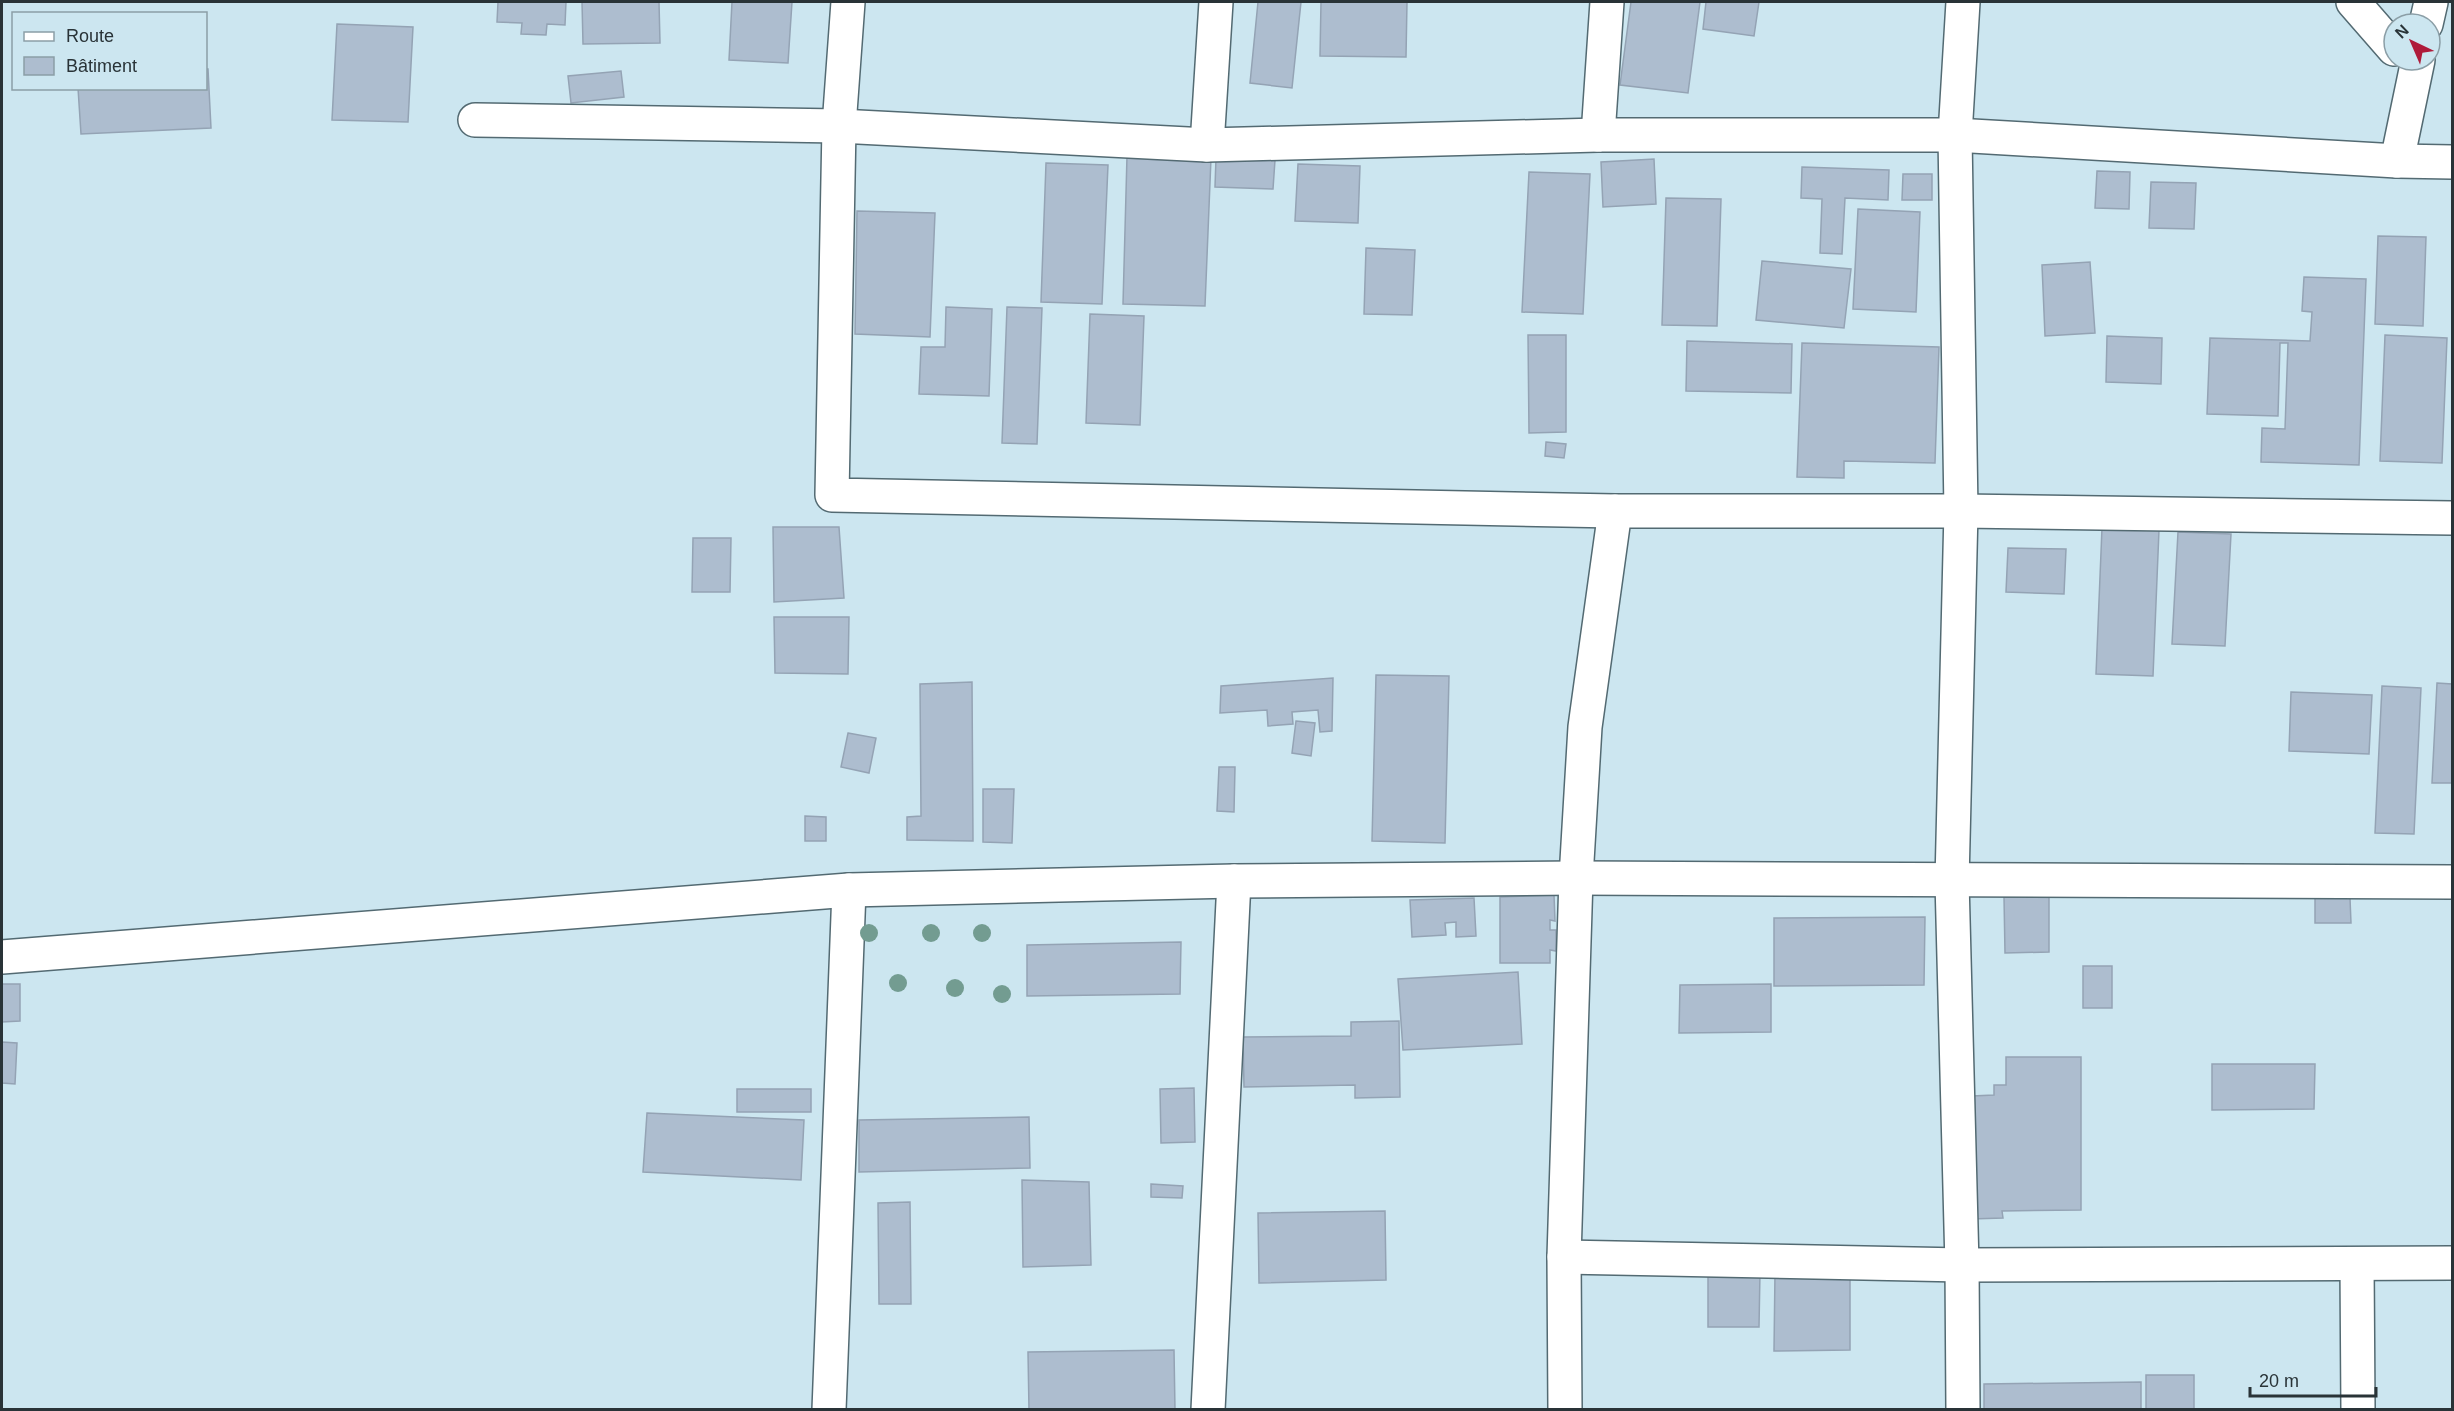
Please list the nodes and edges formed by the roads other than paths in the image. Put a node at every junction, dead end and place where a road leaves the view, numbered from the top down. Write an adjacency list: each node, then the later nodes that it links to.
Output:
1 (848, 2): 9 (street)
2 (1216, 2): 12 (street)
3 (1607, 2): 10 (street)
4 (1962, 2): 11 (street)
5 (2353, 2): 6 (street)
6 (2382, 35)
7 (2412, 72): 13 (street)
8 (475, 120): 9 (street)
9 (839, 126): 12 (street); 15 (street)
10 (1598, 135): 11 (street); 12 (street)
11 (1954, 135): 13 (street); 16 (street)
12 (1207, 145)
13 (2397, 161): 14 (street)
14 (2452, 162)
15 (1615, 511): 16 (street); 18 (street)
16 (1961, 512): 17 (street); 19 (street)
17 (2452, 518)
18 (1576, 878): 19 (street); 20 (street); 24 (street)
19 (1952, 880): 21 (street); 27 (street)
20 (1234, 881): 22 (street); 29 (street)
21 (2452, 882)
22 (849, 890): 23 (street); 28 (street)
23 (2, 957)
24 (1564, 1257): 27 (street); 30 (street)
25 (2452, 1263): 26 (street)
26 (2358, 1264): 27 (street); 32 (street)
27 (1962, 1265): 31 (street)
28 (829, 1410)
29 (1208, 1410)
30 (1565, 1410)
31 (1963, 1410)
32 (2358, 1410)

